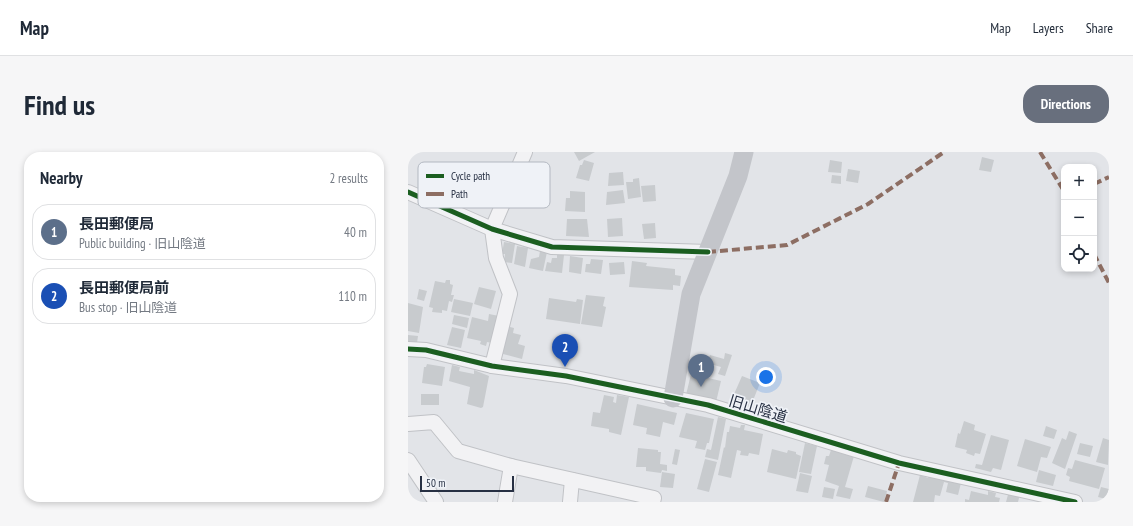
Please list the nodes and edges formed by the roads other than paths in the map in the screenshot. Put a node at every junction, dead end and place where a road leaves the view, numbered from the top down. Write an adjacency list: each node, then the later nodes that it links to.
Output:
1 (525, 152): 3 (street)
2 (744, 152): 9 (street)
3 (521, 162)
4 (408, 192): 5 (street)
5 (418, 196)
6 (444, 208): 8 (street)
7 (501, 208): 8 (street)
8 (492, 229): 9 (street); 11 (street)
9 (708, 252): 12 (street)
10 (408, 349): 11 (street, 旧山陰道)
11 (492, 366): 12 (street, 旧山陰道)
12 (673, 398): 21 (street, 旧山陰道)
13 (408, 424): 15 (street)
14 (408, 460): 17 (street)
15 (511, 466): 16 (street); 18 (street)
16 (572, 480): 19 (street); 20 (street)
17 (436, 502)
18 (505, 502)
19 (570, 502)
20 (653, 502)
21 (1075, 502)

